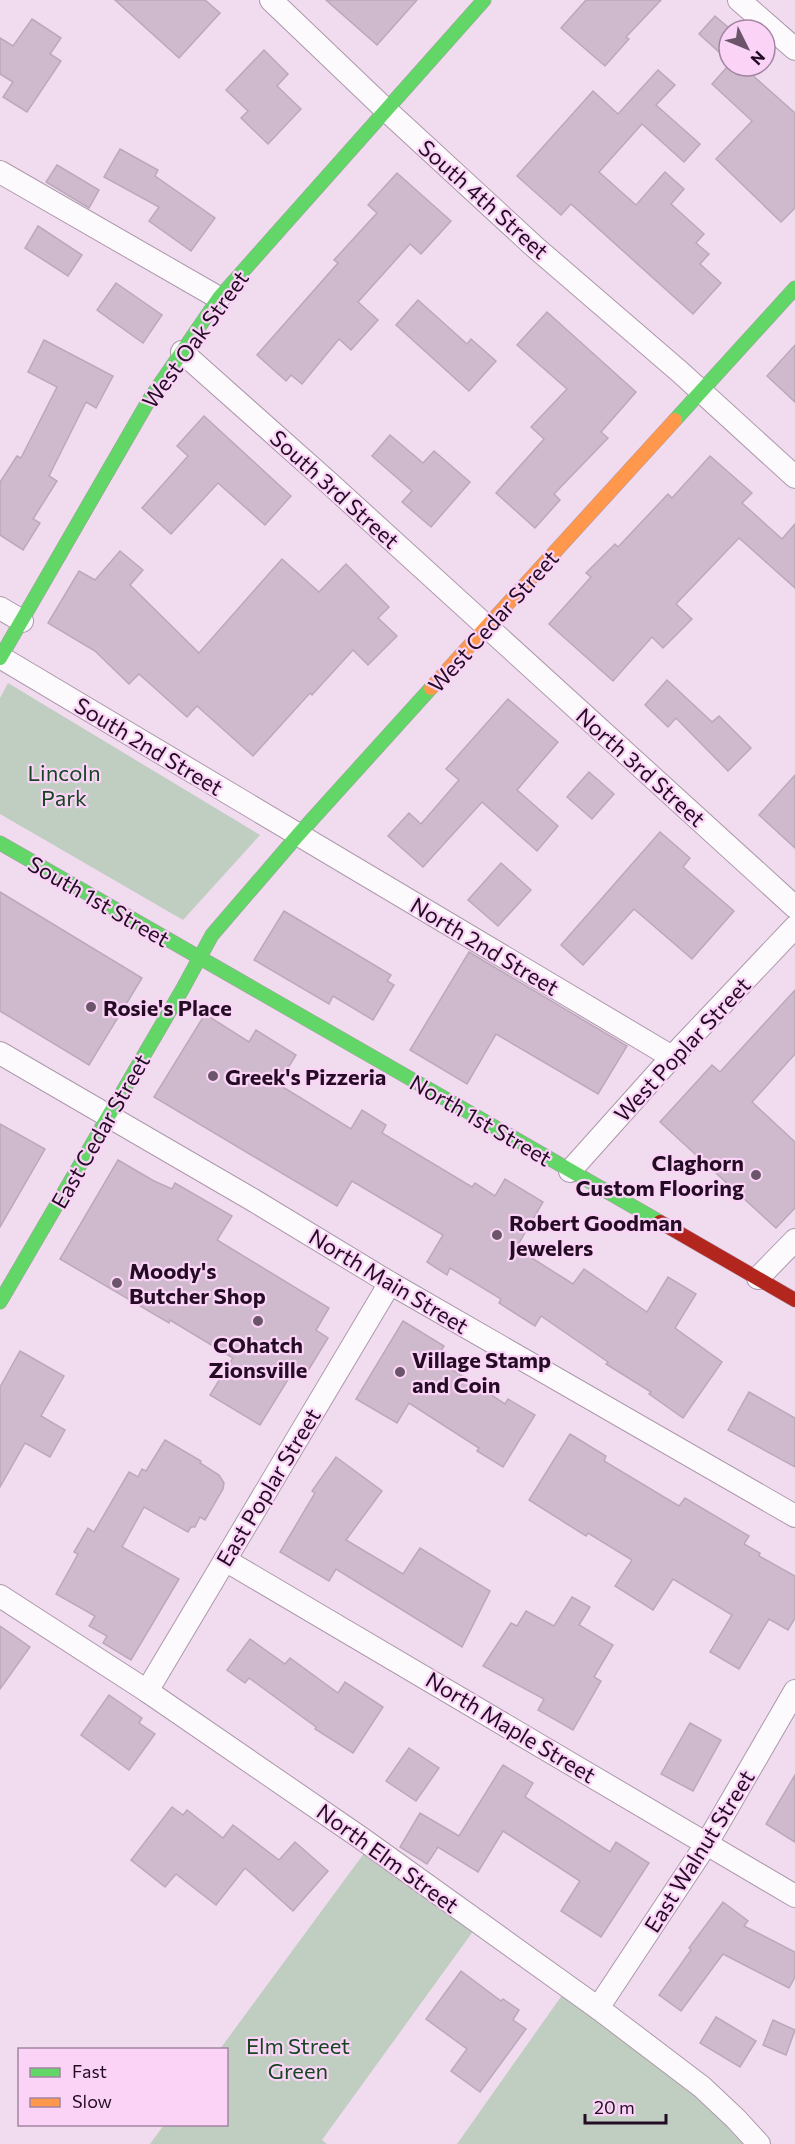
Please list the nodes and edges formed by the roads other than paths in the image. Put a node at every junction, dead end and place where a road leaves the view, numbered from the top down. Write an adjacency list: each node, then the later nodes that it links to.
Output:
1 (271, 0): 5 (street, South 4th Street)
2 (484, 0): 5 (street, West Oak Street)
3 (739, 0): 4 (street)
4 (795, 50)
5 (385, 110): 8 (street, West Oak Street); 10 (street, South 4th Street)
6 (0, 172): 8 (street)
7 (795, 288): 10 (street, West Cedar Street)
8 (219, 298): 9 (street, West Oak Street)
9 (182, 352): 13 (street, West Oak Street); 14 (street, South 3rd Street)
10 (702, 392): 11 (street, South 4th Street); 14 (street, West Cedar Street)
11 (795, 477)
12 (0, 609): 13 (street)
13 (22, 621): 15 (street, West Oak Street)
14 (488, 627): 16 (street, West Cedar Street); 18 (street, North 3rd Street)
15 (0, 658): 16 (street, South 2nd Street)
16 (298, 835): 20 (street, West Cedar Street); 22 (street, North 2nd Street)
17 (0, 843): 20 (street, South 1st Street)
18 (795, 907)
19 (795, 927): 22 (street, West Poplar Street)
20 (198, 958): 23 (street, East Cedar Street); 24 (street, North 1st Street)
21 (0, 1053): 23 (street, North Main Street)
22 (672, 1057): 24 (street, West Poplar Street)
23 (109, 1115): 27 (street, North Main Street); 29 (street, East Cedar Street)
24 (570, 1171): 26 (street, North 1st Street)
25 (795, 1240): 26 (street)
26 (758, 1278): 28 (street, North 1st Street)
27 (390, 1283): 30 (street, North Main Street); 31 (street, East Poplar Street)
28 (795, 1300)
29 (0, 1302)
30 (795, 1516)
31 (225, 1560): 33 (street, East Poplar Street); 35 (street, North Maple Street)
32 (0, 1596): 33 (street, North Elm Street)
33 (147, 1691): 37 (street, North Elm Street)
34 (795, 1691): 35 (street, East Walnut Street)
35 (707, 1843): 36 (street, North Maple Street); 37 (street, East Walnut Street)
36 (795, 1896)
37 (598, 2008): 38 (street, North Elm Street)
38 (759, 2144)

